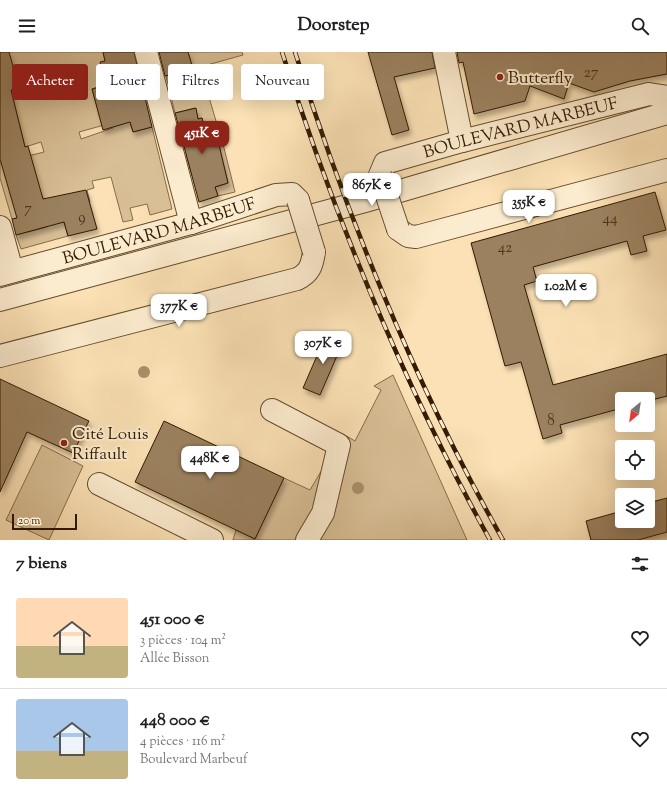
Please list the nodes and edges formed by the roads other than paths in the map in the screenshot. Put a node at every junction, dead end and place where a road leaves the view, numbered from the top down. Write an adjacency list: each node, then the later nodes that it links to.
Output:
1 (146, 52): 7 (street)
2 (444, 52): 5 (street)
3 (667, 97): 5 (street, BOULEVARD MARBEUF)
4 (667, 113): 10 (street, BOULEVARD MARBEUF)
5 (462, 141): 6 (street, BOULEVARD MARBEUF, bridge)
6 (667, 170)
7 (191, 223): 9 (street, BOULEVARD MARBEUF); 11 (street, BOULEVARD MARBEUF, bridge)
8 (0, 227): 9 (street)
9 (6, 273)
10 (0, 300)
11 (0, 356)
12 (272, 410): 15 (street)
13 (99, 484): 14 (street)
14 (212, 540)
15 (307, 540)

